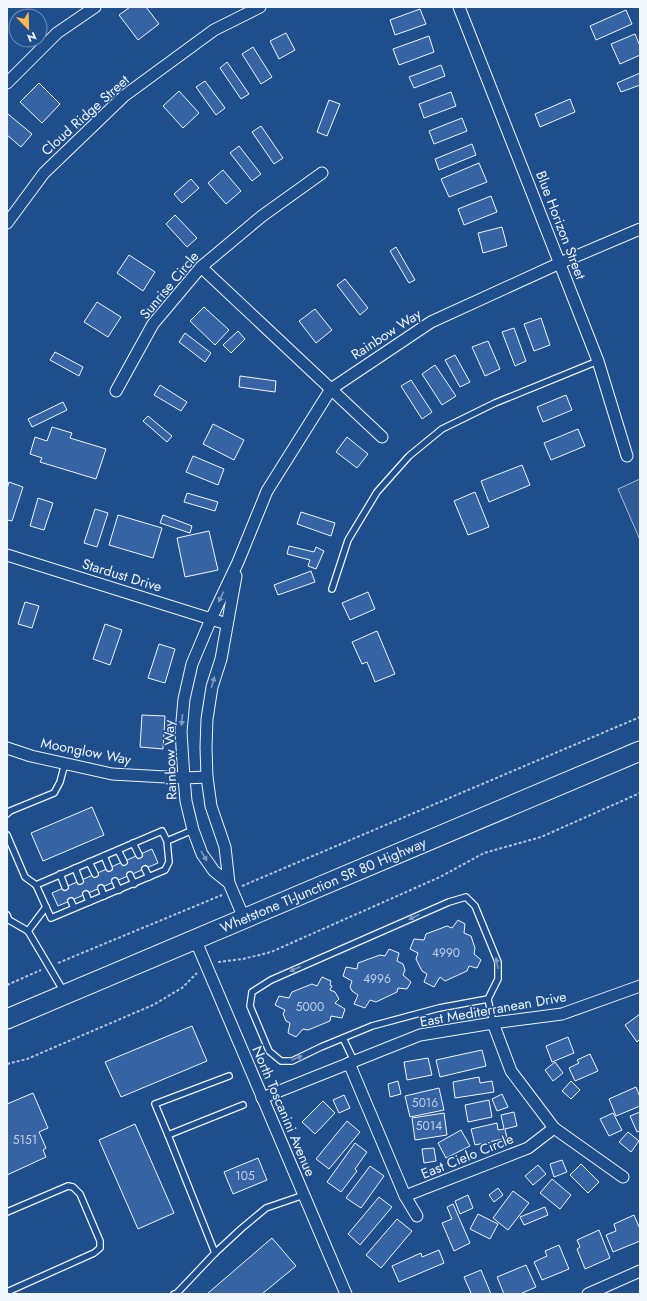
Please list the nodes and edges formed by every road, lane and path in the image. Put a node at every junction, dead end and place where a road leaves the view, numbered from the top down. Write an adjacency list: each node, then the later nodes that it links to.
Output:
1 (95, 7): 4 (street)
2 (260, 7): 6 (street, Cloud Ridge Street)
3 (459, 7): 8 (street, Blue Horizon Street)
4 (7, 83)
5 (322, 173): 9 (street, Sunrise Circle)
6 (7, 223)
7 (640, 229): 8 (street, Rainbow Way)
8 (560, 263): 10 (street, Blue Horizon Street); 11 (street, Rainbow Way)
9 (201, 267): 11 (street); 12 (street, Sunrise Circle)
10 (598, 361): 14 (street, Blue Horizon Street); 17 (lane)
11 (330, 389): 13 (street); 16 (street, Rainbow Way)
12 (116, 391)
13 (382, 437)
14 (628, 456)
15 (7, 555): 18 (street, Stardust Drive)
16 (238, 562): 18 (street, Rainbow Way, one-way to 18); 19 (street, Rainbow Way)
17 (332, 589)
18 (211, 619): 19 (street, Stardust Drive); 25 (street, Rainbow Way, one-way to 25)
19 (227, 624): 24 (street, Rainbow Way, one-way to 19)
20 (640, 718): 49 (path)
21 (7, 748): 23 (street, Moonglow Way)
22 (640, 751): 59 (highway, Whetstone TI-Junction SR 80 Highway)
23 (65, 763): 25 (street, Moonglow Way); 27 (lane)
24 (207, 777): 25 (street, Moonglow Way); 49 (street, Rainbow Way)
25 (184, 778): 28 (street, Rainbow Way)
26 (640, 793): 62 (path)
27 (7, 814)
28 (192, 830): 30 (lane); 49 (street, Rainbow Way, one-way to 49)
29 (7, 835): 47 (lane)
30 (167, 841): 31 (lane); 43 (lane)
31 (134, 843): 32 (lane); 33 (lane)
32 (118, 850): 34 (lane); 36 (lane)
33 (139, 855)
34 (104, 856): 35 (lane); 38 (lane)
35 (90, 862): 37 (lane); 41 (lane)
36 (124, 862)
37 (75, 868): 40 (lane); 44 (lane)
38 (109, 868)
39 (145, 868): 43 (lane)
40 (60, 874): 47 (lane); 48 (lane)
41 (95, 874)
42 (130, 875): 46 (lane)
43 (148, 877): 46 (lane)
44 (80, 881)
45 (115, 882): 51 (lane)
46 (134, 884): 51 (lane)
47 (36, 885): 56 (lane)
48 (65, 887)
49 (230, 887): 59 (street, Rainbow Way); 63 (path)
50 (101, 888): 53 (lane)
51 (119, 890): 53 (lane)
52 (86, 894): 55 (lane)
53 (104, 896): 55 (lane)
54 (71, 901): 57 (lane)
55 (89, 902): 57 (lane)
56 (46, 906): 57 (lane); 60 (lane)
57 (74, 908)
58 (7, 916): 60 (lane)
59 (244, 918): 61 (highway, Whetstone TI-Junction SR 80 Highway)
60 (28, 931): 63 (lane)
61 (195, 939): 62 (street, North Toscanini Avenue); 66 (highway, Whetstone TI-Junction SR 80 Highway)
62 (206, 964): 72 (path); 74 (street, North Toscanini Avenue)
63 (49, 967): 64 (path); 66 (lane)
64 (7, 985)
65 (640, 986): 69 (street, East Mediterranean Drive)
66 (66, 994): 68 (highway, Whetstone TI-Junction SR 80 Highway)
67 (488, 1000): 69 (lane); 70 (lane); 70 (lane, one-way to 70)
68 (7, 1019)
69 (493, 1023): 71 (street, East Mediterranean Drive); 76 (street)
70 (343, 1038): 71 (lane)
71 (351, 1062): 74 (street, East Mediterranean Drive); 80 (street)
72 (7, 1064)
73 (229, 1076): 77 (lane)
74 (262, 1098): 79 (street, North Toscanini Avenue)
75 (243, 1105): 77 (lane)
76 (554, 1128): 78 (street); 80 (street, East Cielo Circle)
77 (168, 1135): 83 (lane)
78 (623, 1178)
79 (304, 1195): 83 (lane); 87 (street, North Toscanini Avenue)
80 (405, 1196): 82 (street)
81 (7, 1212): 85 (lane)
82 (417, 1216)
83 (216, 1253): 86 (lane)
84 (640, 1271): 88 (street)
85 (7, 1292)
86 (174, 1294)
87 (346, 1294)
88 (588, 1294)

